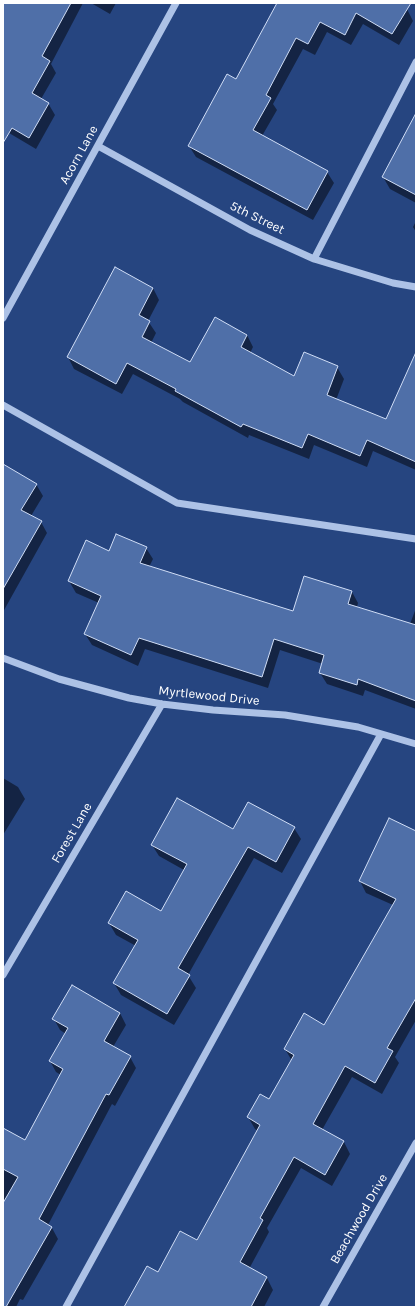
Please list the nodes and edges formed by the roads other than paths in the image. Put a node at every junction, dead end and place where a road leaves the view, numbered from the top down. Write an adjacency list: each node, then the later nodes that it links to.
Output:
1 (176, 3): 3 (street, Acorn Lane)
2 (416, 62): 4 (street)
3 (98, 146): 4 (street, 5th Street); 6 (street, Acorn Lane)
4 (314, 259): 5 (street, 5th Street)
5 (416, 287)
6 (3, 318)
7 (3, 405): 8 (street)
8 (416, 539)
9 (3, 658): 10 (street, Myrtlewood Drive)
10 (162, 704): 11 (street, Myrtlewood Drive); 13 (street, Forest Lane)
11 (381, 734): 12 (street, Myrtlewood Drive); 15 (street)
12 (416, 744)
13 (3, 975)
14 (416, 1143): 16 (street, Beachwood Drive)
15 (66, 1307)
16 (323, 1307)

